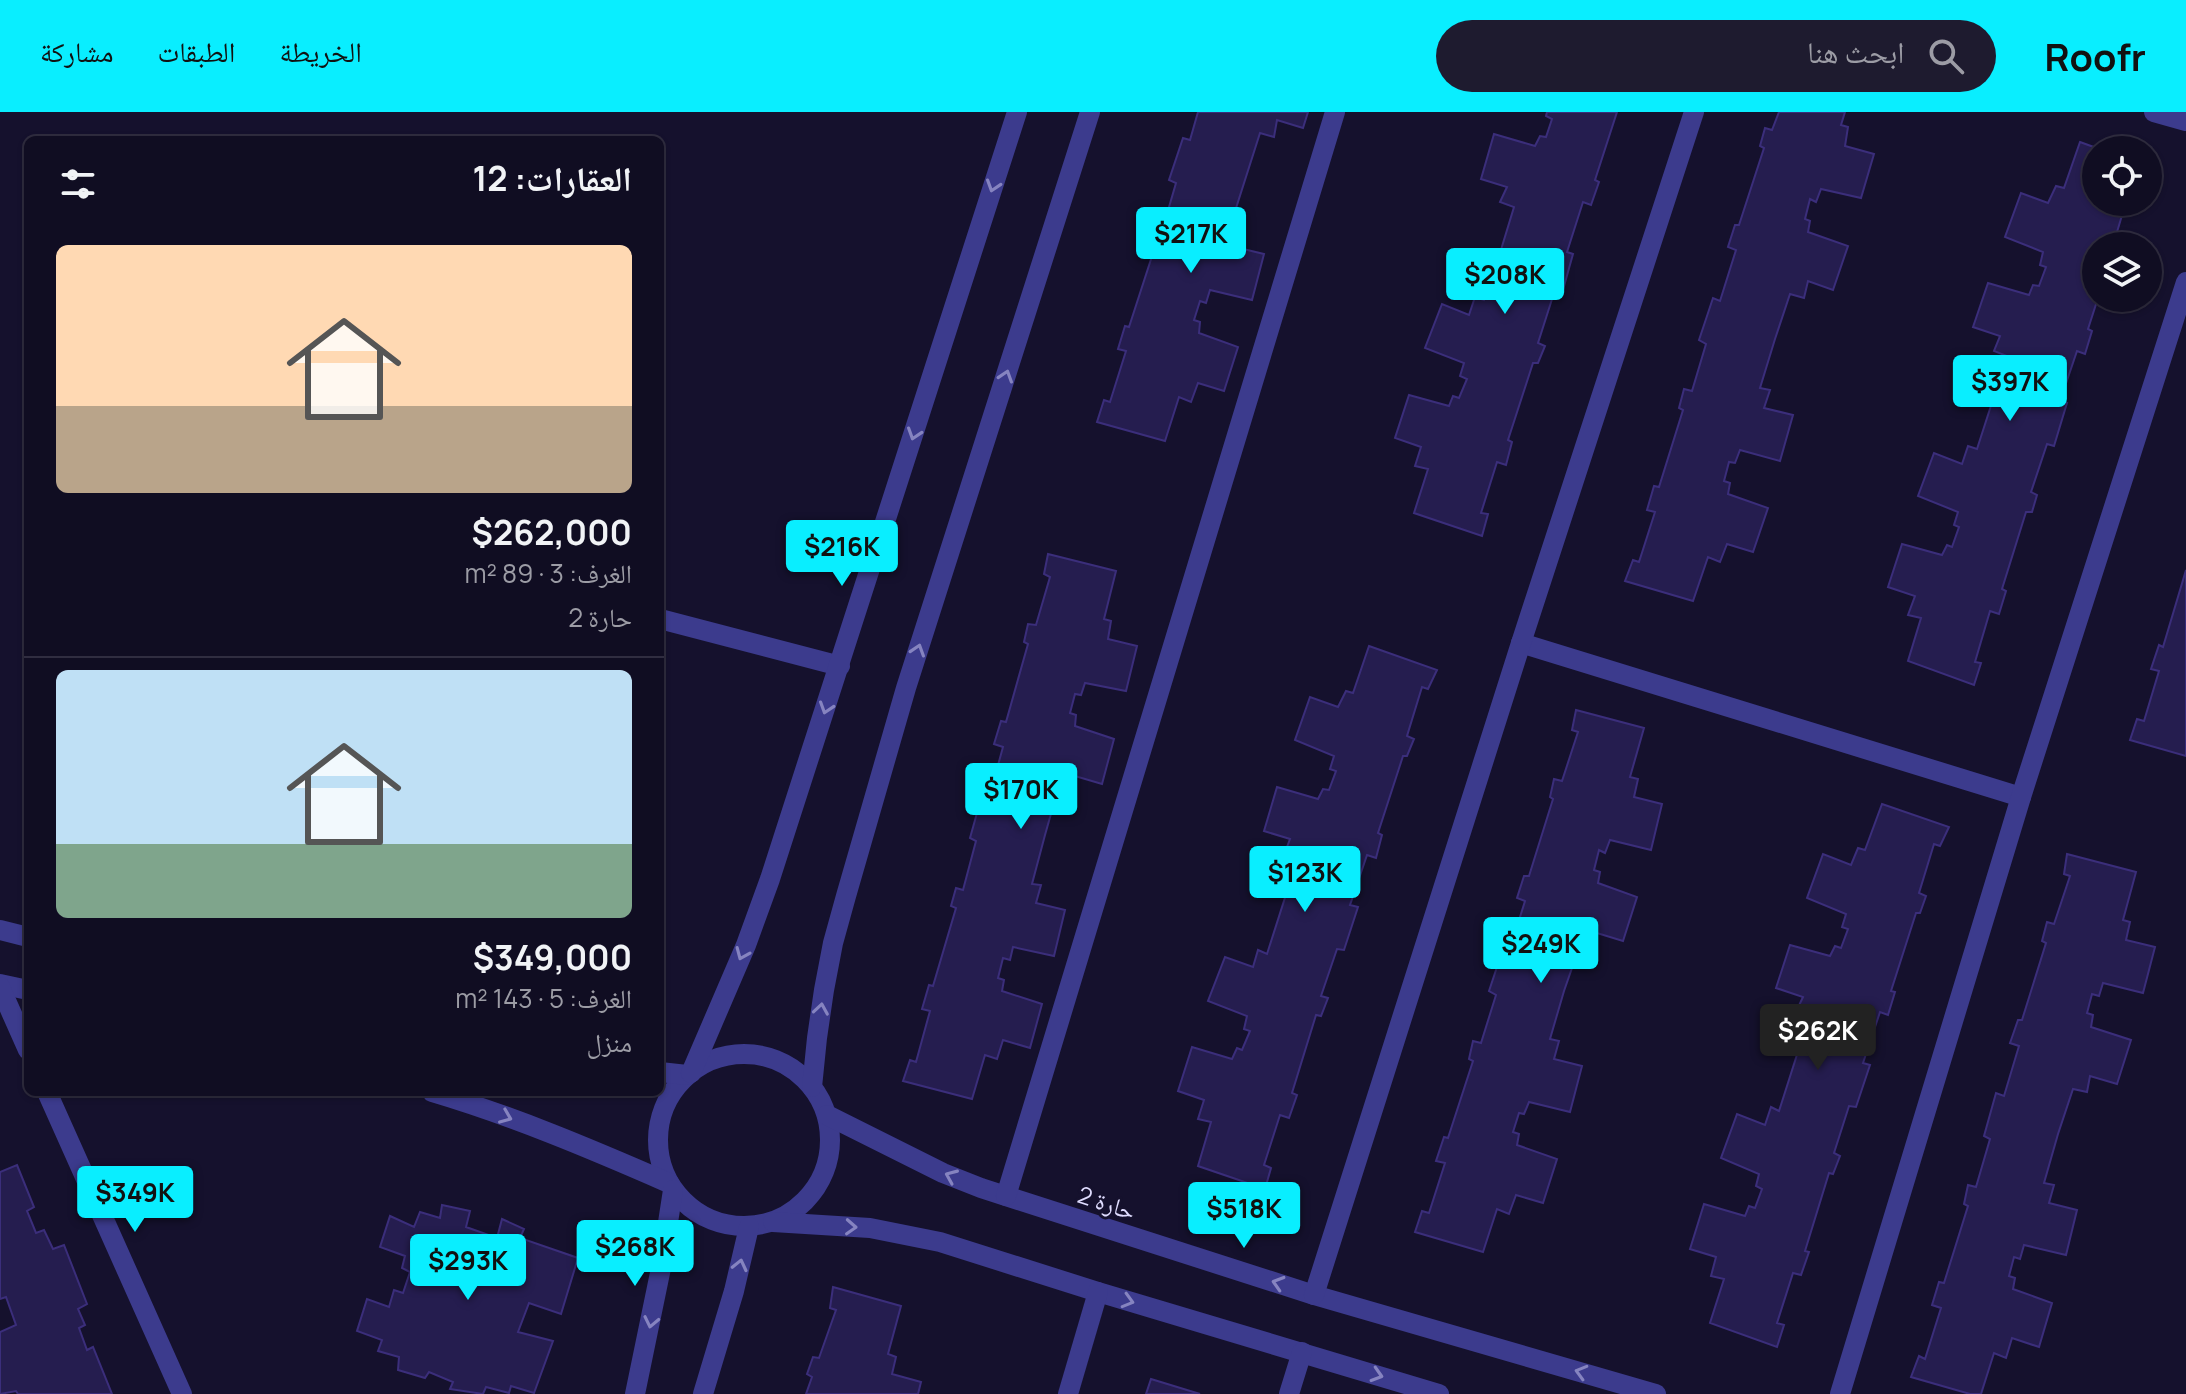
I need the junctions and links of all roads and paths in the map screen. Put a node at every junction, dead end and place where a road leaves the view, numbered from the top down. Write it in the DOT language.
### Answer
graph roads {
  1 [pos="1017,112"];
  2 [pos="1090,112"];
  3 [pos="1335,112"];
  4 [pos="1694,112"];
  5 [pos="2154,112"];
  6 [pos="2186,121"];
  7 [pos="2186,282"];
  8 [pos="664,620"];
  9 [pos="1521,643"];
  10 [pos="840,666"];
  11 [pos="2021,797"];
  12 [pos="0,930"];
  13 [pos="24,936"];
  14 [pos="0,986"];
  15 [pos="24,989"];
  16 [pos="24,1041"];
  17 [pos="664,1072"];
  18 [pos="689,1074"];
  19 [pos="812,1087"];
  20 [pos="49,1096"];
  21 [pos="445,1096"];
  22 [pos="827,1115"];
  23 [pos="671,1187"];
  24 [pos="1006,1196"];
  25 [pos="773,1222"];
  26 [pos="749,1227"];
  27 [pos="1098,1292"];
  28 [pos="1314,1295"];
  29 [pos="1302,1352"];
  30 [pos="182,1394"];
  31 [pos="635,1394"];
  32 [pos="703,1394"];
  33 [pos="1068,1394"];
  34 [pos="1289,1394"];
  35 [pos="1439,1394"];
  36 [pos="1656,1394"];
  37 [pos="1840,1394"];
  1 -- 10 [label="street, one-way"];
  19 -- 2 [label="street, one-way"];
  3 -- 24 [label="street"];
  4 -- 9 [label="street"];
  5 -- 6 [label="street"];
  7 -- 11 [label="street"];
  8 -- 10 [label="street"];
  9 -- 11 [label="street"];
  9 -- 28 [label="street"];
  10 -- 18 [label="street, one-way"];
  11 -- 37 [label="street"];
  12 -- 13 [label="street"];
  14 -- 15 [label="street"];
  14 -- 16 [label="street"];
  17 -- 18 [label="street"];
  18 -- 19 [label="street"];
  18 -- 23 [label="street"];
  19 -- 22 [label="street"];
  20 -- 30 [label="street"];
  21 -- 23 [label="street, one-way"];
  24 -- 22 [label="street, حارة 2, one-way"];
  22 -- 25 [label="street"];
  23 -- 26 [label="street"];
  23 -- 31 [label="street, one-way"];
  28 -- 24 [label="street, حارة 2, one-way"];
  25 -- 26 [label="street"];
  25 -- 27 [label="street, one-way"];
  32 -- 26 [label="street, one-way"];
  27 -- 29 [label="street, one-way"];
  27 -- 33 [label="street"];
  36 -- 28 [label="street, حارة 2, one-way"];
  29 -- 34 [label="street"];
  29 -- 35 [label="street, one-way"];
}
